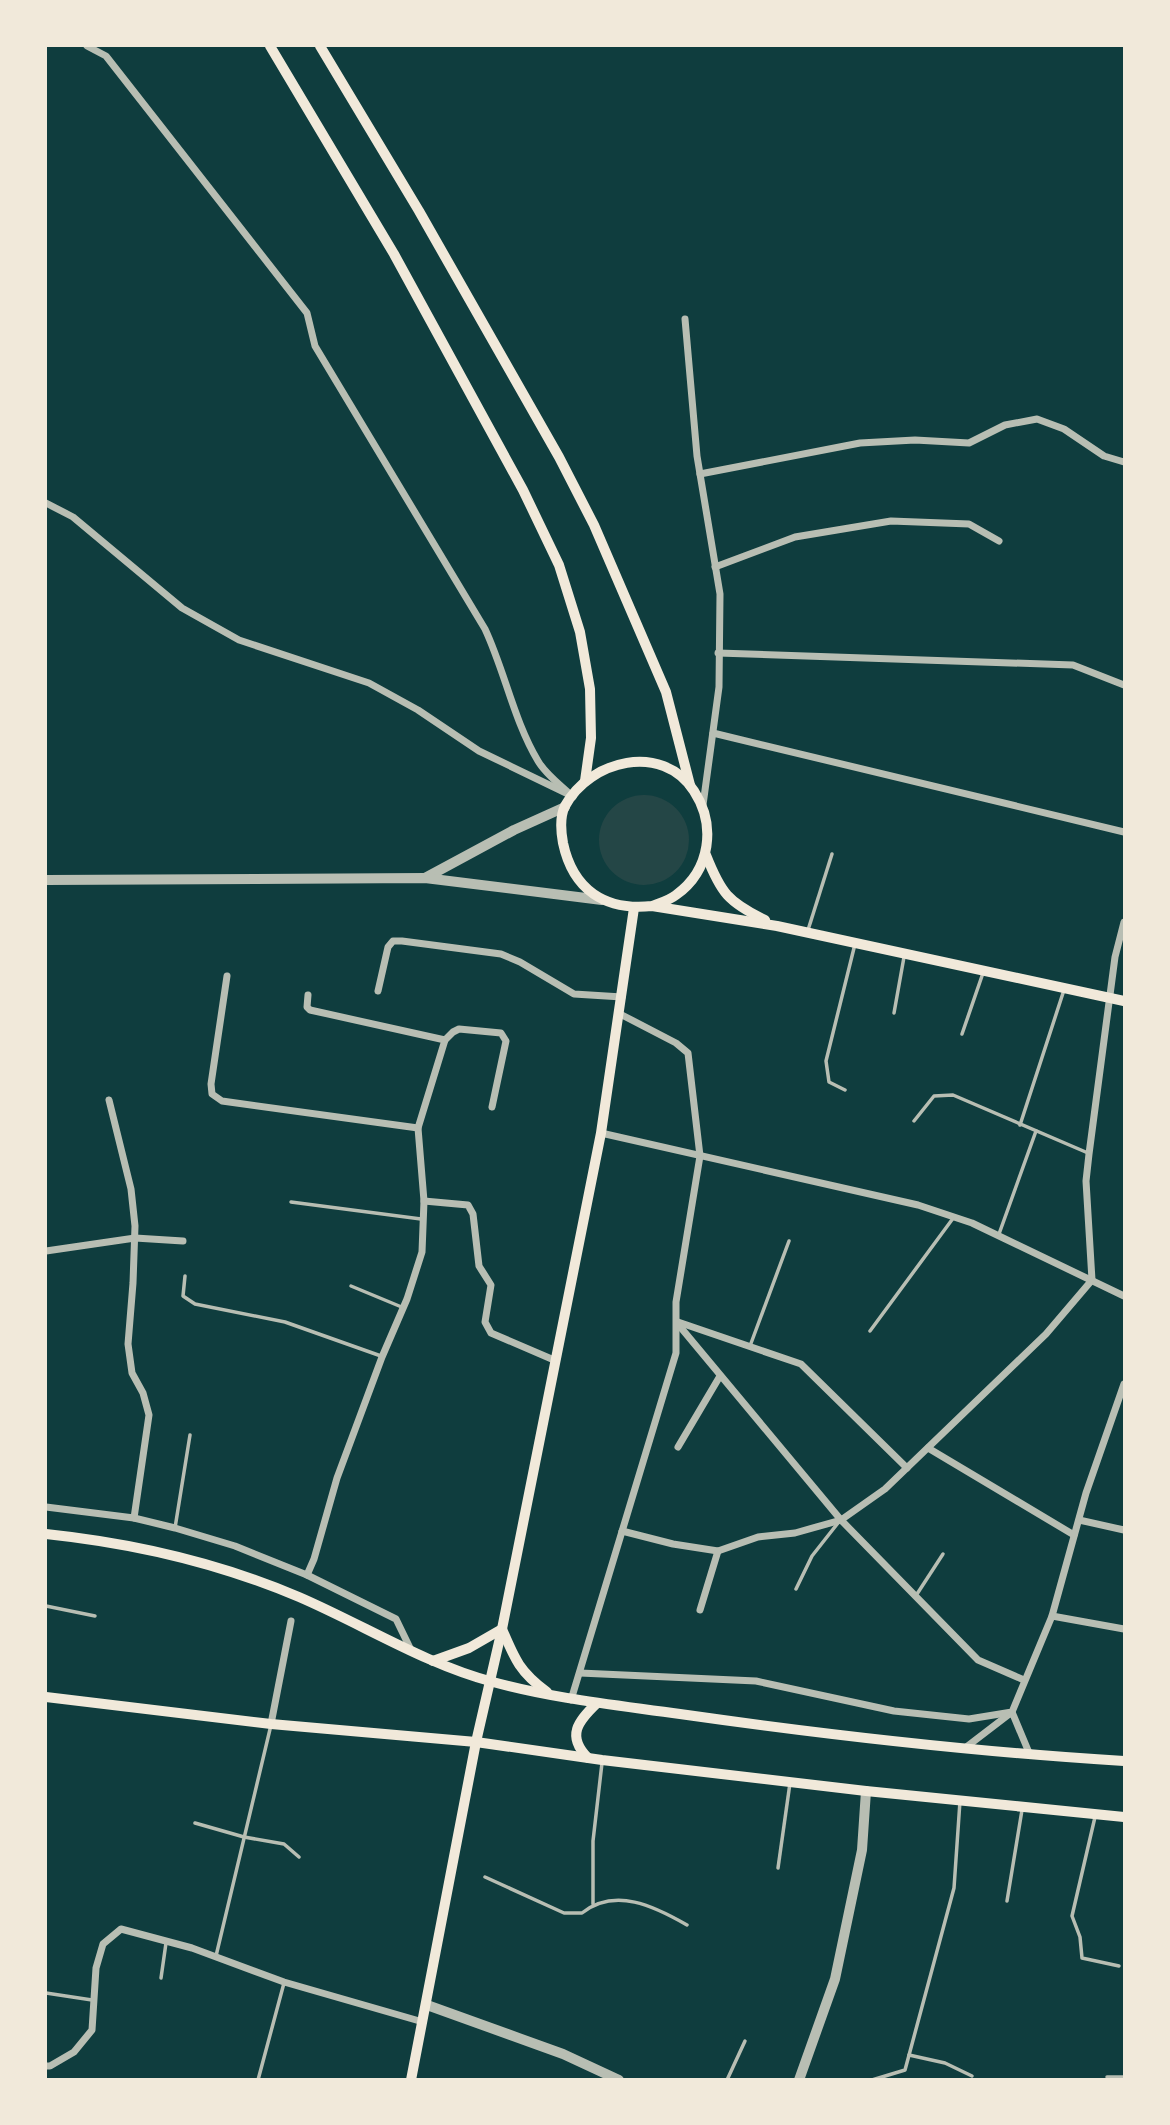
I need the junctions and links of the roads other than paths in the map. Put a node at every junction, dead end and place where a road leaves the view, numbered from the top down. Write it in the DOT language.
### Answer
graph roads {
  1 [pos="87,46"];
  2 [pos="270,46"];
  3 [pos="320,46"];
  4 [pos="685,319"];
  5 [pos="1125,462"];
  6 [pos="700,474"];
  7 [pos="46,503"];
  8 [pos="999,541"];
  9 [pos="715,566"];
  10 [pos="718,653"];
  11 [pos="1125,685"];
  12 [pos="713,733"];
  13 [pos="585,781"];
  14 [pos="690,785"];
  15 [pos="573,797"];
  16 [pos="703,806"];
  17 [pos="565,807"];
  18 [pos="1125,832"];
  19 [pos="832,854"];
  20 [pos="706,855"];
  21 [pos="425,878"];
  22 [pos="46,880"];
  23 [pos="603,900"];
  24 [pos="652,906"];
  25 [pos="634,908"];
  26 [pos="1125,922"];
  27 [pos="777,926"];
  28 [pos="807,932"];
  29 [pos="856,942"];
  30 [pos="905,953"];
  31 [pos="984,969"];
  32 [pos="227,976"];
  33 [pos="1065,986"];
  34 [pos="378,991"];
  35 [pos="308,995"];
  36 [pos="622,997"];
  37 [pos="1110,998"];
  38 [pos="1125,1001"];
  39 [pos="894,1013"];
  40 [pos="620,1014"];
  41 [pos="962,1034"];
  42 [pos="445,1040"];
  43 [pos="845,1090"];
  44 [pos="109,1100"];
  45 [pos="492,1107"];
  46 [pos="914,1121"];
  47 [pos="1020,1125"];
  48 [pos="418,1128"];
  49 [pos="1036,1131"];
  50 [pos="601,1133"];
  51 [pos="1089,1154"];
  52 [pos="700,1156"];
  53 [pos="424,1200"];
  54 [pos="291,1202"];
  55 [pos="955,1217"];
  56 [pos="421,1219"];
  57 [pos="998,1236"];
  58 [pos="135,1238"];
  59 [pos="183,1241"];
  60 [pos="789,1241"];
  61 [pos="46,1251"];
  62 [pos="186,1276"];
  63 [pos="1092,1280"];
  64 [pos="351,1286"];
  65 [pos="1125,1296"];
  66 [pos="404,1308"];
  67 [pos="677,1322"];
  68 [pos="870,1331"];
  69 [pos="750,1346"];
  70 [pos="382,1357"];
  71 [pos="554,1360"];
  72 [pos="720,1376"];
  73 [pos="1125,1384"];
  74 [pos="190,1435"];
  75 [pos="678,1447"];
  76 [pos="928,1448"];
  77 [pos="907,1468"];
  78 [pos="46,1507"];
  79 [pos="134,1518"];
  80 [pos="841,1520"];
  81 [pos="1079,1520"];
  82 [pos="175,1528"];
  83 [pos="1125,1530"];
  84 [pos="622,1531"];
  85 [pos="46,1534"];
  86 [pos="1074,1535"];
  87 [pos="718,1551"];
  88 [pos="943,1554"];
  89 [pos="307,1575"];
  90 [pos="796,1589"];
  91 [pos="915,1596"];
  92 [pos="46,1606"];
  93 [pos="700,1610"];
  94 [pos="95,1616"];
  95 [pos="1052,1616"];
  96 [pos="291,1620"];
  97 [pos="502,1629"];
  98 [pos="1125,1629"];
  99 [pos="411,1651"];
  100 [pos="433,1661"];
  101 [pos="580,1673"];
  102 [pos="1024,1680"];
  103 [pos="491,1682"];
  104 [pos="552,1696"];
  105 [pos="46,1697"];
  106 [pos="571,1700"];
  107 [pos="597,1703"];
  108 [pos="1012,1712"];
  109 [pos="271,1724"];
  110 [pos="476,1742"];
  111 [pos="965,1748"];
  112 [pos="1030,1755"];
  113 [pos="588,1758"];
  114 [pos="602,1760"];
  115 [pos="1124,1761"];
  116 [pos="790,1781"];
  117 [pos="866,1791"];
  118 [pos="960,1800"];
  119 [pos="1022,1806"];
  120 [pos="1096,1814"];
  121 [pos="1125,1817"];
  122 [pos="195,1823"];
  123 [pos="244,1836"];
  124 [pos="299,1857"];
  125 [pos="778,1868"];
  126 [pos="485,1877"];
  127 [pos="1007,1901"];
  128 [pos="593,1904"];
  129 [pos="687,1925"];
  130 [pos="166,1941"];
  131 [pos="216,1958"];
  132 [pos="1119,1966"];
  133 [pos="161,1978"];
  134 [pos="284,1982"];
  135 [pos="46,1993"];
  136 [pos="94,2000"];
  137 [pos="426,2005"];
  138 [pos="423,2022"];
  139 [pos="745,2041"];
  140 [pos="909,2054"];
  141 [pos="46,2066"];
  142 [pos="972,2076"];
  143 [pos="1107,2077"];
  144 [pos="1125,2077"];
  145 [pos="258,2080"];
  146 [pos="411,2080"];
  147 [pos="619,2080"];
  148 [pos="727,2080"];
  149 [pos="799,2080"];
  150 [pos="872,2080"];
  1 -- 15 [label="street"];
  2 -- 13 [label="main road"];
  3 -- 14 [label="main road"];
  4 -- 6 [label="street"];
  5 -- 6 [label="street"];
  6 -- 9 [label="street"];
  7 -- 15 [label="street"];
  8 -- 9 [label="street"];
  9 -- 10 [label="street"];
  10 -- 11 [label="street"];
  10 -- 12 [label="street"];
  12 -- 16 [label="street"];
  12 -- 18 [label="street"];
  13 -- 14 [label="main road"];
  13 -- 15 [label="main road"];
  14 -- 16 [label="main road"];
  15 -- 17 [label="main road"];
  16 -- 20 [label="main road"];
  17 -- 21 [label="street"];
  17 -- 23 [label="main road"];
  19 -- 28 [label="lane"];
  20 -- 24 [label="main road"];
  20 -- 27 [label="main road"];
  21 -- 22 [label="street"];
  21 -- 23 [label="street"];
  23 -- 25 [label="main road"];
  24 -- 25 [label="main road"];
  24 -- 27 [label="main road"];
  25 -- 36 [label="main road"];
  26 -- 37 [label="street"];
  27 -- 28 [label="main road"];
  28 -- 29 [label="main road"];
  29 -- 30 [label="main road"];
  29 -- 43 [label="lane"];
  30 -- 31 [label="main road"];
  30 -- 39 [label="lane"];
  31 -- 33 [label="main road"];
  31 -- 41 [label="lane"];
  32 -- 48 [label="street"];
  33 -- 37 [label="main road"];
  33 -- 47 [label="lane"];
  34 -- 36 [label="street"];
  35 -- 42 [label="street"];
  36 -- 40 [label="main road"];
  37 -- 38 [label="main road"];
  37 -- 51 [label="street"];
  40 -- 50 [label="main road"];
  40 -- 52 [label="street"];
  42 -- 45 [label="street"];
  42 -- 48 [label="street"];
  44 -- 58 [label="street"];
  46 -- 47 [label="lane"];
  47 -- 49 [label="lane"];
  48 -- 53 [label="street"];
  49 -- 51 [label="lane"];
  49 -- 57 [label="lane"];
  50 -- 52 [label="street"];
  50 -- 71 [label="main road"];
  51 -- 63 [label="street"];
  52 -- 55 [label="street"];
  52 -- 67 [label="street"];
  53 -- 56 [label="street"];
  53 -- 71 [label="street"];
  54 -- 56 [label="lane"];
  55 -- 57 [label="street"];
  55 -- 68 [label="lane"];
  56 -- 66 [label="street"];
  57 -- 63 [label="street"];
  58 -- 59 [label="street"];
  58 -- 61 [label="street"];
  58 -- 79 [label="street"];
  60 -- 69 [label="lane"];
  62 -- 70 [label="lane"];
  63 -- 65 [label="street"];
  63 -- 76 [label="street"];
  64 -- 66 [label="lane"];
  66 -- 70 [label="street"];
  67 -- 69 [label="street"];
  67 -- 72 [label="street"];
  67 -- 84 [label="street"];
  69 -- 77 [label="street"];
  70 -- 89 [label="street"];
  71 -- 97 [label="main road"];
  72 -- 75 [label="street"];
  72 -- 80 [label="street"];
  73 -- 81 [label="street"];
  74 -- 82 [label="lane"];
  76 -- 77 [label="street"];
  76 -- 86 [label="street"];
  77 -- 80 [label="street"];
  78 -- 79 [label="street"];
  79 -- 82 [label="street"];
  80 -- 87 [label="street"];
  80 -- 90 [label="lane"];
  80 -- 91 [label="street"];
  81 -- 83 [label="street"];
  81 -- 86 [label="street"];
  82 -- 89 [label="street"];
  84 -- 87 [label="street"];
  84 -- 101 [label="street"];
  85 -- 99 [label="main road"];
  86 -- 95 [label="street"];
  87 -- 93 [label="street"];
  88 -- 91 [label="lane"];
  89 -- 99 [label="street"];
  91 -- 102 [label="street"];
  92 -- 94 [label="lane"];
  95 -- 98 [label="street"];
  95 -- 102 [label="street"];
  96 -- 109 [label="street"];
  97 -- 100 [label="main road"];
  97 -- 103 [label="main road"];
  97 -- 104 [label="main road"];
  99 -- 100 [label="main road"];
  100 -- 103 [label="main road"];
  101 -- 106 [label="street"];
  101 -- 108 [label="street"];
  102 -- 108 [label="street"];
  103 -- 104 [label="main road"];
  103 -- 110 [label="main road"];
  104 -- 106 [label="main road"];
  105 -- 109 [label="main road"];
  106 -- 107 [label="main road"];
  107 -- 111 [label="main road"];
  107 -- 113 [label="main road"];
  108 -- 111 [label="street"];
  108 -- 112 [label="street"];
  109 -- 110 [label="main road"];
  109 -- 123 [label="lane"];
  110 -- 113 [label="main road"];
  110 -- 137 [label="main road"];
  111 -- 112 [label="main road"];
  112 -- 115 [label="main road"];
  113 -- 114 [label="main road"];
  114 -- 116 [label="main road"];
  114 -- 128 [label="lane"];
  116 -- 117 [label="main road"];
  116 -- 125 [label="lane"];
  117 -- 118 [label="main road"];
  117 -- 149 [label="street"];
  118 -- 119 [label="main road"];
  118 -- 140 [label="lane"];
  119 -- 120 [label="main road"];
  119 -- 127 [label="lane"];
  120 -- 121 [label="main road"];
  120 -- 132 [label="lane"];
  122 -- 123 [label="lane"];
  123 -- 124 [label="lane"];
  123 -- 131 [label="lane"];
  126 -- 128 [label="lane"];
  128 -- 129 [label="lane"];
  130 -- 131 [label="street"];
  130 -- 133 [label="lane"];
  130 -- 136 [label="street"];
  131 -- 134 [label="street"];
  134 -- 138 [label="street"];
  134 -- 145 [label="lane"];
  135 -- 136 [label="lane"];
  136 -- 141 [label="street"];
  137 -- 138 [label="main road"];
  137 -- 147 [label="street"];
  138 -- 146 [label="main road"];
  139 -- 148 [label="lane"];
  140 -- 142 [label="lane"];
  140 -- 150 [label="lane"];
  143 -- 144 [label="lane"];
}
